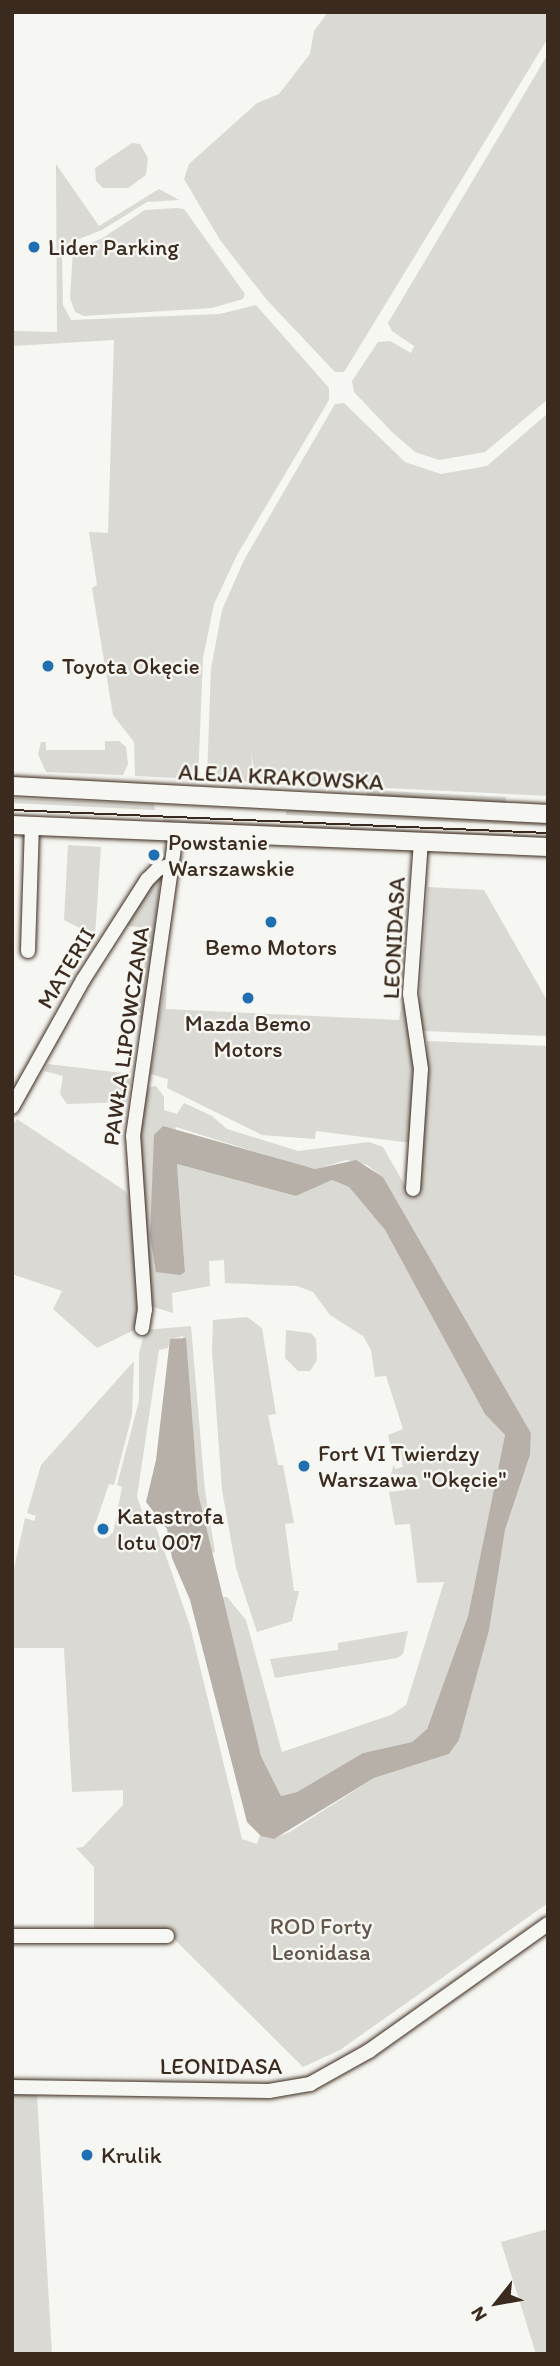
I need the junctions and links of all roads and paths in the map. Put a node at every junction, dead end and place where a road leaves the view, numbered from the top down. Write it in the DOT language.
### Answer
graph roads {
  1 [pos="12,786"];
  2 [pos="548,814"];
  3 [pos="12,825"];
  4 [pos="32,826"];
  5 [pos="176,833"];
  6 [pos="421,842"];
  7 [pos="548,847"];
  8 [pos="173,866"];
  9 [pos="28,951"];
  10 [pos="12,1107"];
  11 [pos="413,1189"];
  12 [pos="142,1328"];
  13 [pos="548,1924"];
  14 [pos="12,1936"];
  15 [pos="167,1936"];
  16 [pos="12,2087"];
  1 -- 2 [label="main road, ALEJA KRAKOWSKA"];
  3 -- 4 [label="main road"];
  4 -- 5 [label="main road"];
  4 -- 9 [label="street"];
  5 -- 6 [label="main road"];
  5 -- 8 [label="street, PAWŁA LIPOWCZANA"];
  6 -- 7 [label="main road"];
  6 -- 11 [label="street, LEONIDASA"];
  8 -- 10 [label="street, MATERII"];
  8 -- 12 [label="street, PAWŁA LIPOWCZANA"];
  13 -- 16 [label="street, LEONIDASA"];
  14 -- 15 [label="street"];
}
